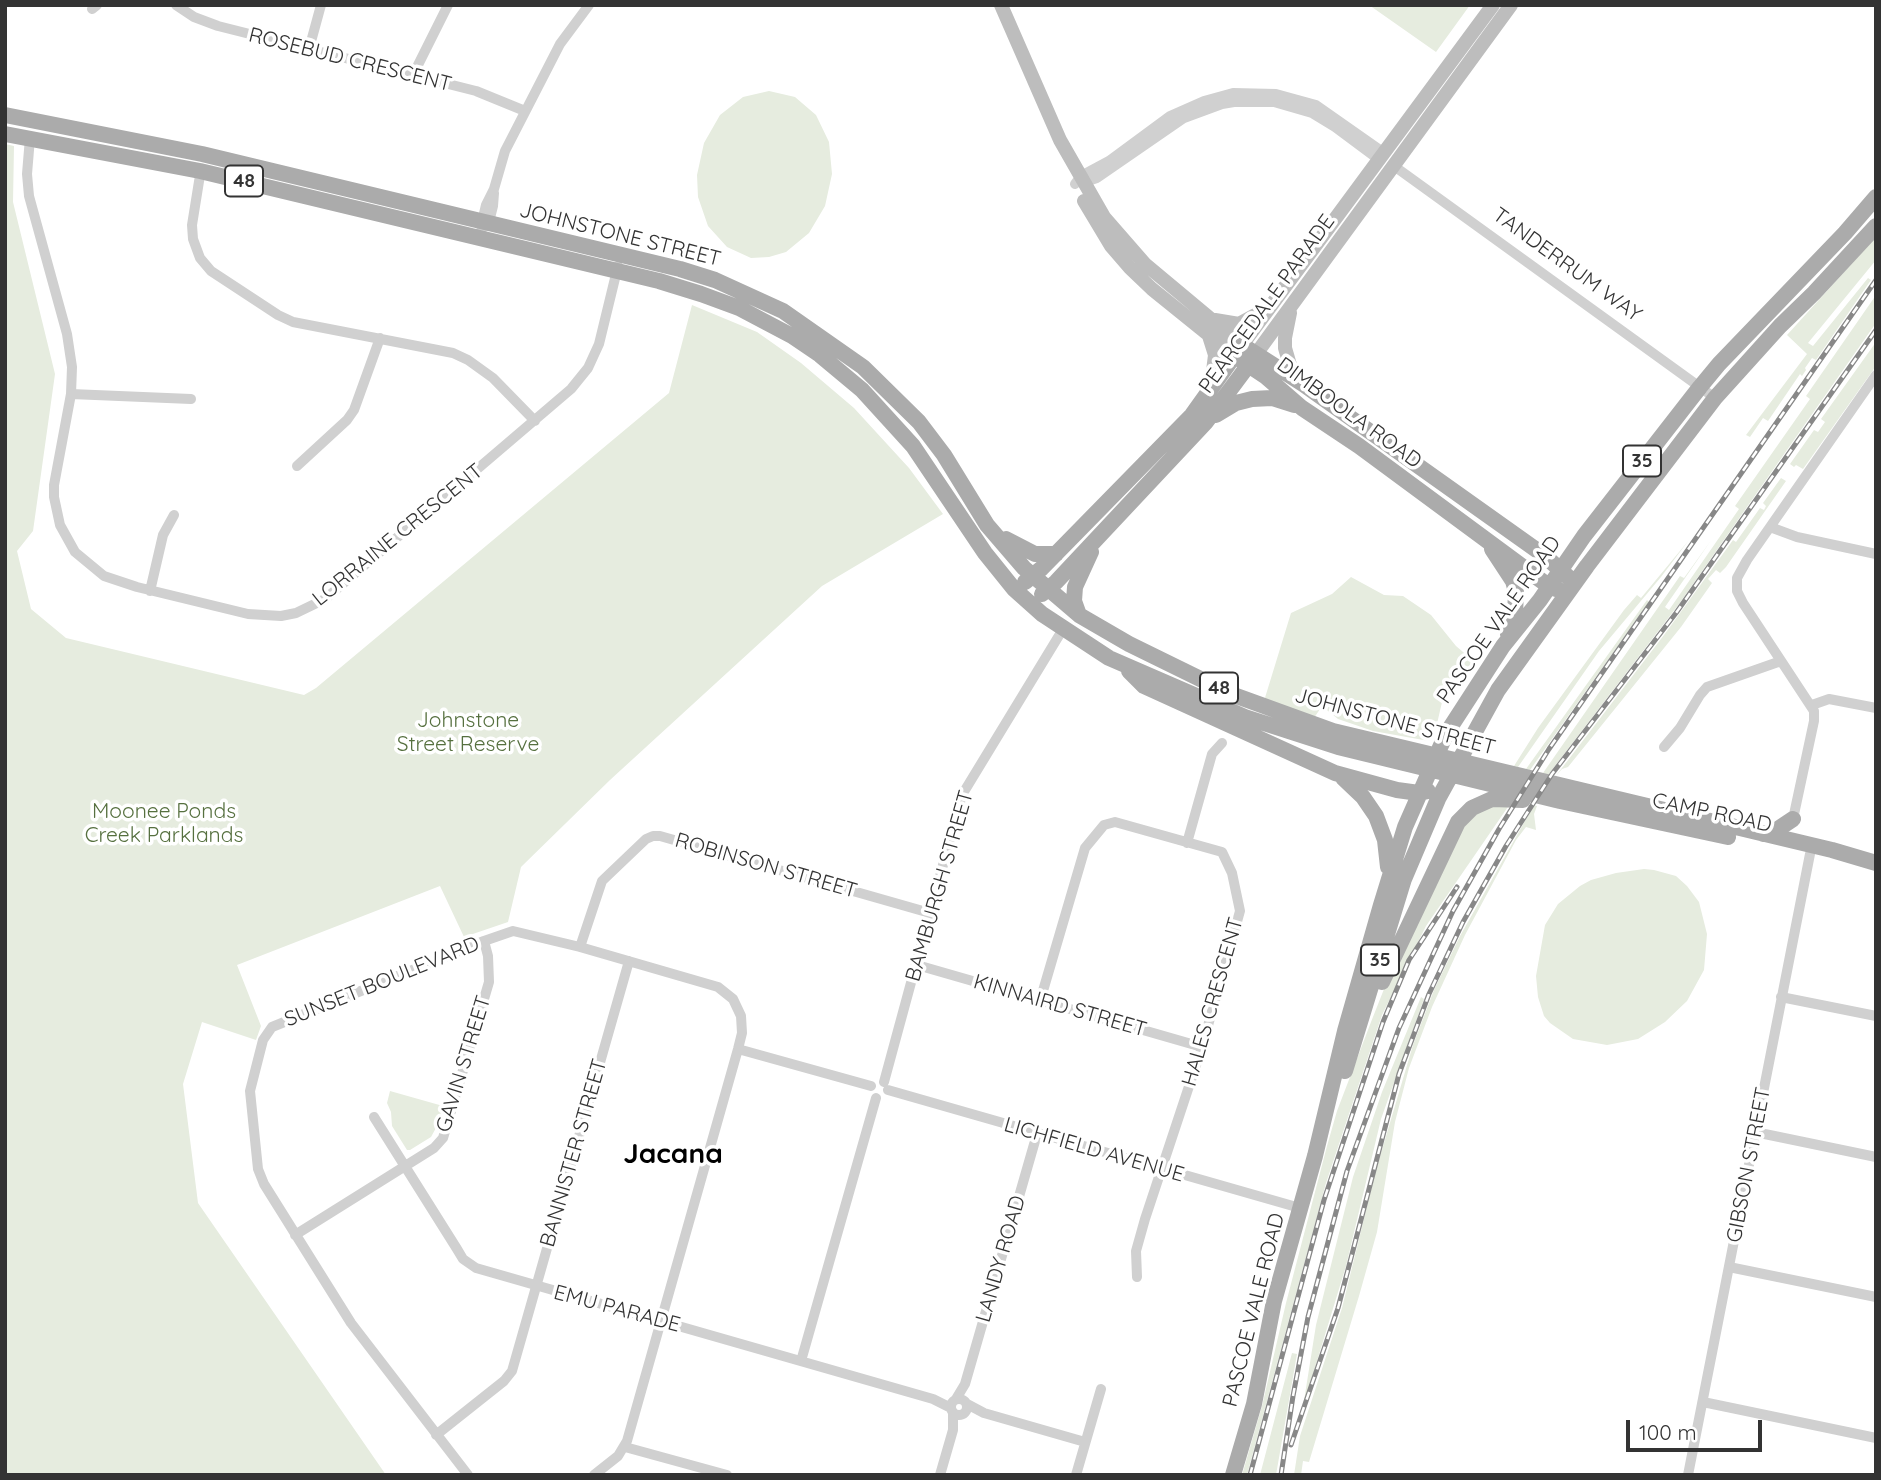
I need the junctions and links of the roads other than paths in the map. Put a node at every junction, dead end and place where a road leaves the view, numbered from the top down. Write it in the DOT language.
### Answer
graph roads {
  1 [pos="176,5"];
  2 [pos="321,5"];
  3 [pos="448,5"];
  4 [pos="589,5"];
  5 [pos="1001,5"];
  6 [pos="1493,5"];
  7 [pos="1511,5"];
  8 [pos="309,49"];
  9 [pos="413,75"];
  10 [pos="525,111"];
  11 [pos="5,115"];
  12 [pos="5,134"];
  13 [pos="30,138"];
  14 [pos="202,154"];
  15 [pos="1381,155"];
  16 [pos="1394,166"];
  17 [pos="200,171"];
  18 [pos="1080,181"];
  19 [pos="1876,197"];
  20 [pos="485,223"];
  21 [pos="1876,226"];
  22 [pos="481,239"];
  23 [pos="618,263"];
  24 [pos="1140,269"];
  25 [pos="756,298"];
  26 [pos="1293,305"];
  27 [pos="1270,306"];
  28 [pos="749,313"];
  29 [pos="1204,315"];
  30 [pos="1208,335"];
  31 [pos="380,338"];
  32 [pos="1246,355"];
  33 [pos="1876,375"];
  34 [pos="1303,384"];
  35 [pos="1872,386"];
  36 [pos="1700,387"];
  37 [pos="1210,392"];
  38 [pos="71,394"];
  39 [pos="1715,398"];
  40 [pos="191,399"];
  41 [pos="1302,408"];
  42 [pos="535,421"];
  43 [pos="1206,422"];
  44 [pos="297,466"];
  45 [pos="1138,469"];
  46 [pos="1152,481"];
  47 [pos="174,515"];
  48 [pos="987,525"];
  49 [pos="1770,527"];
  50 [pos="1105,529"];
  51 [pos="1483,536"];
  52 [pos="1056,554"];
  53 [pos="1876,554"];
  54 [pos="1562,569"];
  55 [pos="1033,576"];
  56 [pos="1550,587"];
  57 [pos="1014,589"];
  58 [pos="1048,589"];
  59 [pos="1571,589"];
  60 [pos="150,591"];
  61 [pos="1028,603"];
  62 [pos="1079,615"];
  63 [pos="1063,629"];
  64 [pos="1129,644"];
  65 [pos="1503,646"];
  66 [pos="1109,658"];
  67 [pos="1781,660"];
  68 [pos="1185,691"];
  69 [pos="1812,705"];
  70 [pos="1876,708"];
  71 [pos="1222,743"];
  72 [pos="1664,747"];
  73 [pos="1407,757"];
  74 [pos="1454,769"];
  75 [pos="1335,773"];
  76 [pos="1419,793"];
  77 [pos="1564,795"];
  78 [pos="1793,819"];
  79 [pos="1760,834"];
  80 [pos="1187,842"];
  81 [pos="1810,850"];
  82 [pos="1876,863"];
  83 [pos="1388,880"];
  84 [pos="930,912"];
  85 [pos="484,940"];
  86 [pos="580,947"];
  87 [pos="629,961"];
  88 [pos="917,965"];
  89 [pos="1781,997"];
  90 [pos="1040,1001"];
  91 [pos="1876,1016"];
  92 [pos="1359,1030"];
  93 [pos="1202,1047"];
  94 [pos="738,1049"];
  95 [pos="872,1086"];
  96 [pos="886,1086"];
  97 [pos="876,1098"];
  98 [pos="374,1117"];
  99 [pos="1755,1132"];
  100 [pos="1037,1134"];
  101 [pos="1315,1156"];
  102 [pos="1876,1157"];
  103 [pos="405,1166"];
  104 [pos="1162,1169"];
  105 [pos="1300,1208"];
  106 [pos="295,1235"];
  107 [pos="1729,1267"];
  108 [pos="1138,1276"];
  109 [pos="536,1286"];
  110 [pos="1876,1297"];
  111 [pos="660,1321"];
  112 [pos="801,1361"];
  113 [pos="1101,1389"];
  114 [pos="1703,1402"];
  115 [pos="959,1406"];
  116 [pos="436,1435"];
  117 [pos="1876,1438"];
  118 [pos="1085,1442"];
  119 [pos="625,1447"];
  120 [pos="468,1475"];
  121 [pos="594,1475"];
  122 [pos="727,1475"];
  123 [pos="940,1475"];
  124 [pos="1076,1475"];
  125 [pos="1233,1475"];
  126 [pos="1688,1475"];
  1 -- 8 [label="street, ROSEBUD CRESCENT"];
  2 -- 8 [label="street"];
  3 -- 9 [label="street"];
  4 -- 10 [label="street"];
  5 -- 18 [label="street, DIMBOOLA ROAD"];
  6 -- 15 [label="street, PEARCEDALE PARADE"];
  7 -- 16 [label="street, PEARCEDALE PARADE"];
  8 -- 9 [label="street, ROSEBUD CRESCENT"];
  9 -- 10 [label="street, ROSEBUD CRESCENT"];
  10 -- 20 [label="street"];
  11 -- 14 [label="main road, JOHNSTONE STREET / 48"];
  12 -- 13 [label="main road, JOHNSTONE STREET / 48"];
  13 -- 17 [label="main road, JOHNSTONE STREET / 48"];
  13 -- 38 [label="street, LORRAINE CRESCENT"];
  14 -- 17 [label="street"];
  14 -- 20 [label="main road, JOHNSTONE STREET / 48"];
  15 -- 16 [label="street, TANDERRUM WAY"];
  15 -- 18 [label="street, TANDERRUM WAY"];
  15 -- 27 [label="street, PEARCEDALE PARADE"];
  16 -- 26 [label="street, PEARCEDALE PARADE"];
  16 -- 36 [label="street, TANDERRUM WAY"];
  17 -- 22 [label="main road, JOHNSTONE STREET / 48"];
  17 -- 31 [label="street"];
  18 -- 24 [label="street, DIMBOOLA ROAD"];
  19 -- 36 [label="main road, PASCOE VALE ROAD / 35"];
  20 -- 22 [label="street"];
  20 -- 23 [label="main road, JOHNSTONE STREET / 48"];
  21 -- 39 [label="main road, PASCOE VALE ROAD / 35"];
  22 -- 23 [label="main road, JOHNSTONE STREET / 48"];
  23 -- 25 [label="main road, JOHNSTONE STREET / 48"];
  23 -- 28 [label="main road, JOHNSTONE STREET / 48"];
  23 -- 42 [label="street, LORRAINE CRESCENT"];
  24 -- 29 [label="street, DIMBOOLA ROAD"];
  24 -- 30 [label="street, DIMBOOLA ROAD"];
  25 -- 28 [label="main road"];
  25 -- 48 [label="main road, JOHNSTONE STREET / 48"];
  26 -- 32 [label="street, PEARCEDALE PARADE"];
  26 -- 34 [label="street"];
  27 -- 29 [label="street"];
  27 -- 32 [label="street, PEARCEDALE PARADE"];
  28 -- 57 [label="main road, JOHNSTONE STREET / 48"];
  29 -- 32 [label="street, DIMBOOLA ROAD"];
  30 -- 32 [label="street, DIMBOOLA ROAD"];
  30 -- 37 [label="street"];
  31 -- 42 [label="street"];
  31 -- 44 [label="street"];
  32 -- 34 [label="main road, DIMBOOLA ROAD"];
  32 -- 37 [label="main road, PEARCEDALE PARADE"];
  32 -- 41 [label="main road, DIMBOOLA ROAD"];
  32 -- 43 [label="main road, PEARCEDALE PARADE"];
  33 -- 35 [label="street"];
  34 -- 54 [label="main road, DIMBOOLA ROAD"];
  35 -- 49 [label="street"];
  36 -- 39 [label="street, TANDERRUM WAY"];
  36 -- 54 [label="main road, PASCOE VALE ROAD / 35"];
  37 -- 45 [label="main road, PEARCEDALE PARADE"];
  38 -- 40 [label="street"];
  38 -- 60 [label="street, LORRAINE CRESCENT"];
  39 -- 59 [label="main road, PASCOE VALE ROAD / 35"];
  41 -- 43 [label="main road"];
  41 -- 51 [label="main road, DIMBOOLA ROAD"];
  42 -- 60 [label="street, LORRAINE CRESCENT"];
  43 -- 46 [label="main road, PEARCEDALE PARADE"];
  45 -- 46 [label="main road"];
  45 -- 52 [label="main road, PEARCEDALE PARADE"];
  46 -- 50 [label="main road, PEARCEDALE PARADE"];
  47 -- 60 [label="street"];
  48 -- 52 [label="main road"];
  48 -- 55 [label="main road, JOHNSTONE STREET / 48"];
  49 -- 53 [label="street"];
  49 -- 67 [label="street"];
  50 -- 58 [label="main road, PEARCEDALE PARADE"];
  50 -- 62 [label="main road"];
  51 -- 56 [label="main road, DIMBOOLA ROAD"];
  51 -- 65 [label="main road"];
  52 -- 55 [label="main road, PEARCEDALE PARADE"];
  54 -- 56 [label="main road, PASCOE VALE ROAD / 35"];
  54 -- 59 [label="main road, DIMBOOLA ROAD"];
  55 -- 57 [label="main road, PEARCEDALE PARADE"];
  55 -- 58 [label="main road, JOHNSTONE STREET / 48"];
  56 -- 59 [label="main road, DIMBOOLA ROAD"];
  56 -- 65 [label="main road, PASCOE VALE ROAD / 35"];
  57 -- 61 [label="main road, JOHNSTONE STREET / 48"];
  58 -- 61 [label="main road, PEARCEDALE PARADE"];
  58 -- 62 [label="main road, JOHNSTONE STREET / 48"];
  59 -- 74 [label="main road, PASCOE VALE ROAD / 35"];
  61 -- 63 [label="main road, JOHNSTONE STREET / 48"];
  62 -- 64 [label="main road, JOHNSTONE STREET / 48"];
  63 -- 66 [label="main road, JOHNSTONE STREET / 48"];
  63 -- 84 [label="street, BAMBURGH STREET"];
  64 -- 68 [label="main road"];
  64 -- 73 [label="main road, JOHNSTONE STREET / 48"];
  65 -- 76 [label="main road, PASCOE VALE ROAD / 35"];
  66 -- 68 [label="main road, JOHNSTONE STREET / 48"];
  66 -- 75 [label="main road"];
  67 -- 69 [label="street"];
  67 -- 72 [label="street"];
  68 -- 73 [label="main road, JOHNSTONE STREET / 48"];
  69 -- 70 [label="street"];
  69 -- 78 [label="street"];
  71 -- 80 [label="street"];
  73 -- 77 [label="main road, JOHNSTONE STREET / 48"];
  74 -- 76 [label="main road"];
  74 -- 92 [label="main road, PASCOE VALE ROAD / 35"];
  75 -- 76 [label="main road"];
  75 -- 83 [label="main road"];
  76 -- 83 [label="main road, PASCOE VALE ROAD / 35"];
  77 -- 79 [label="main road, CAMP ROAD / 48"];
  77 -- 81 [label="main road, CAMP ROAD / 48"];
  77 -- 92 [label="main road"];
  78 -- 79 [label="main road"];
  78 -- 81 [label="main road"];
  79 -- 81 [label="main road, CAMP ROAD / 48"];
  80 -- 90 [label="street, HALES CRESCENT"];
  80 -- 93 [label="street, HALES CRESCENT"];
  81 -- 82 [label="main road, CAMP ROAD / 48"];
  81 -- 89 [label="street, GIBSON STREET"];
  83 -- 101 [label="main road, PASCOE VALE ROAD / 35"];
  84 -- 86 [label="street, ROBINSON STREET"];
  84 -- 88 [label="street, BAMBURGH STREET"];
  85 -- 86 [label="street, SUNSET BOULEVARD"];
  85 -- 103 [label="street, GAVIN STREET"];
  85 -- 106 [label="street, SUNSET BOULEVARD"];
  86 -- 87 [label="street, SUNSET BOULEVARD"];
  87 -- 94 [label="street, SUNSET BOULEVARD"];
  87 -- 109 [label="street, BANNISTER STREET"];
  88 -- 90 [label="street, KINNAIRD STREET"];
  88 -- 96 [label="street, BAMBURGH STREET"];
  89 -- 91 [label="street"];
  89 -- 99 [label="street, GIBSON STREET"];
  90 -- 93 [label="street, KINNAIRD STREET"];
  92 -- 101 [label="main road, PASCOE VALE ROAD / 35"];
  93 -- 104 [label="street, HALES CRESCENT"];
  94 -- 95 [label="street"];
  94 -- 111 [label="street, SUNSET BOULEVARD"];
  95 -- 96 [label="street"];
  95 -- 97 [label="street"];
  96 -- 97 [label="street"];
  96 -- 100 [label="street, LICHFIELD AVENUE"];
  97 -- 112 [label="street"];
  98 -- 103 [label="street, EMU PARADE"];
  99 -- 102 [label="street"];
  99 -- 107 [label="street, GIBSON STREET"];
  100 -- 104 [label="street, LICHFIELD AVENUE"];
  100 -- 115 [label="street, LANDY ROAD"];
  101 -- 105 [label="main road, PASCOE VALE ROAD / 35"];
  103 -- 106 [label="street, GAVIN STREET"];
  103 -- 109 [label="street, EMU PARADE"];
  104 -- 105 [label="street, LICHFIELD AVENUE"];
  104 -- 108 [label="street, HALES CRESCENT"];
  105 -- 125 [label="main road, PASCOE VALE ROAD / 35"];
  106 -- 116 [label="street, SUNSET BOULEVARD"];
  107 -- 110 [label="street"];
  107 -- 114 [label="street, GIBSON STREET"];
  109 -- 111 [label="street, EMU PARADE"];
  109 -- 116 [label="street, BANNISTER STREET"];
  111 -- 112 [label="street, EMU PARADE"];
  111 -- 119 [label="street, SUNSET BOULEVARD"];
  112 -- 115 [label="street, EMU PARADE"];
  113 -- 118 [label="street"];
  114 -- 117 [label="street"];
  114 -- 126 [label="street, GIBSON STREET"];
  115 -- 118 [label="street, EMU PARADE"];
  115 -- 123 [label="street, LANDY ROAD"];
  116 -- 120 [label="street, SUNSET BOULEVARD"];
  118 -- 124 [label="street"];
  119 -- 121 [label="street"];
  119 -- 122 [label="street"];
}
